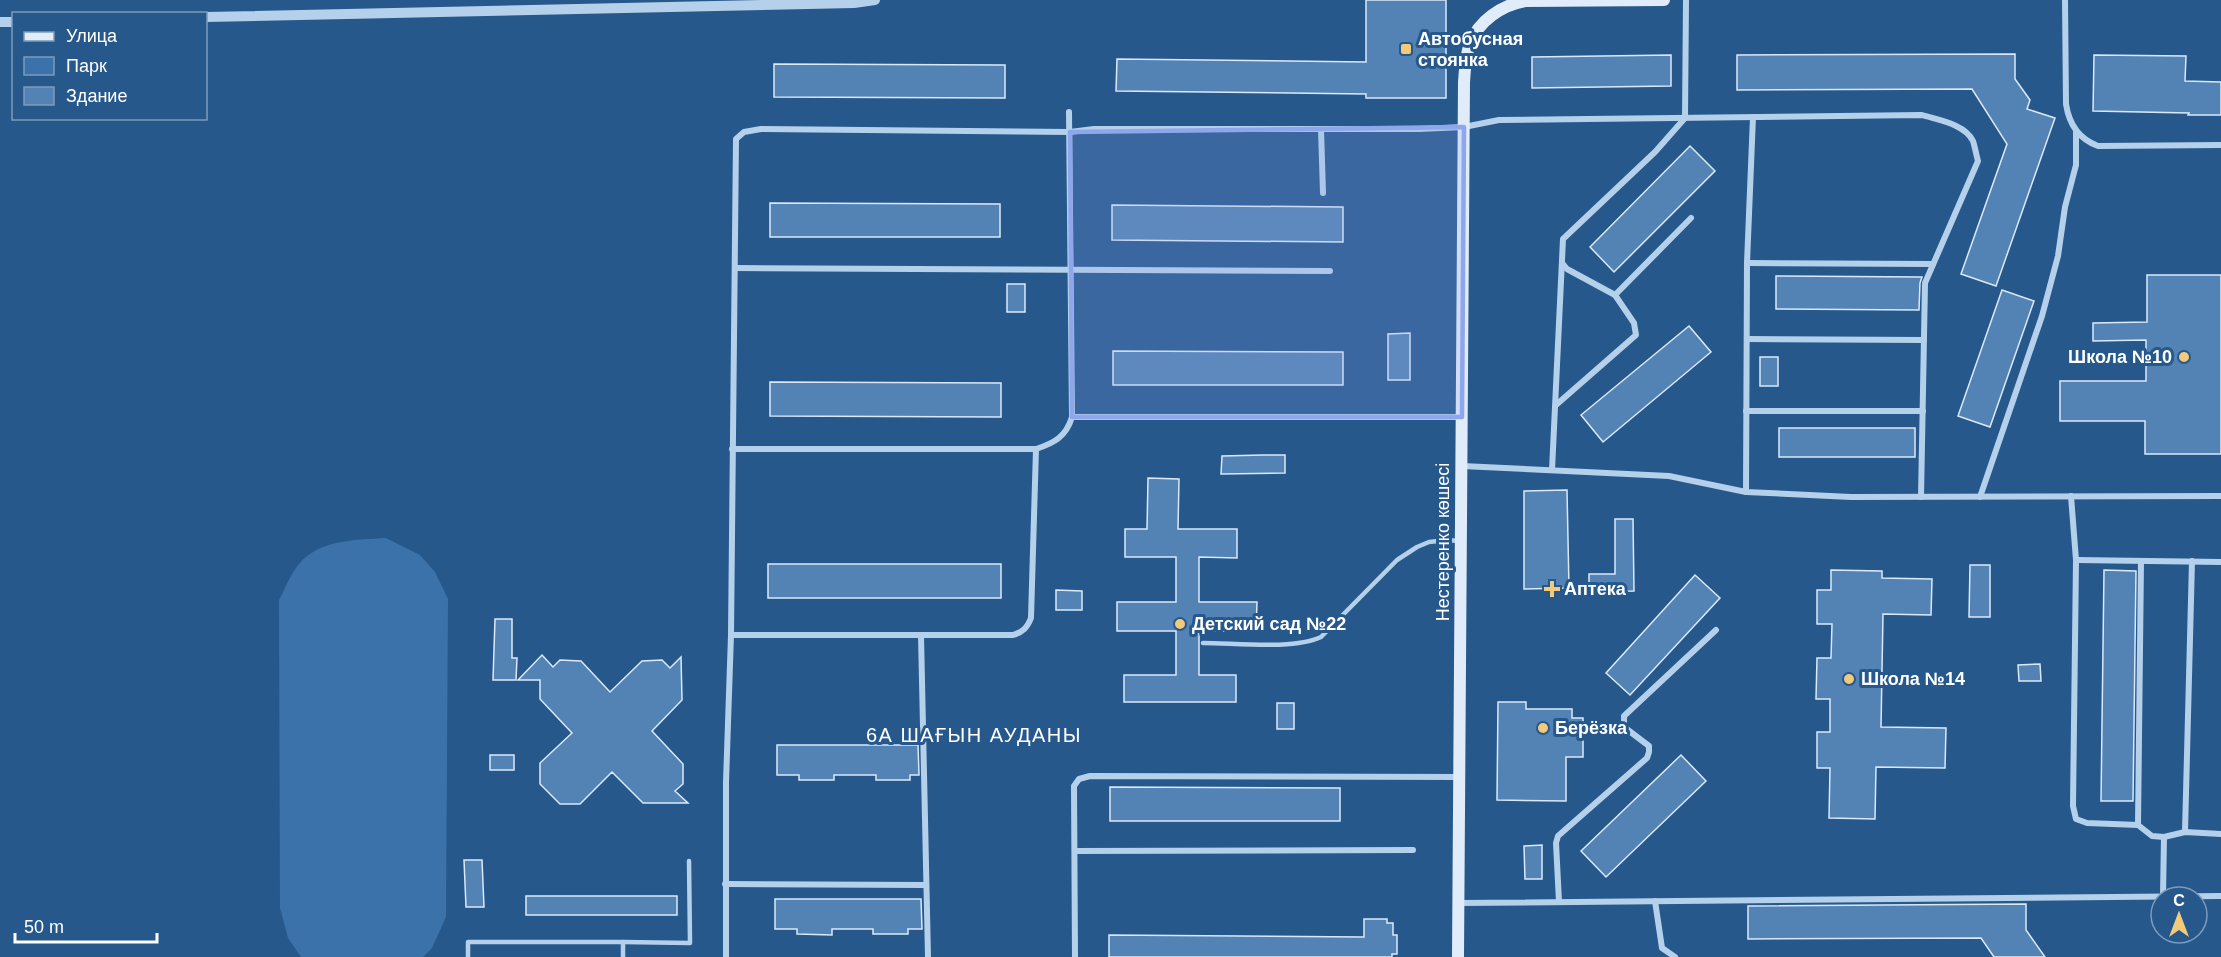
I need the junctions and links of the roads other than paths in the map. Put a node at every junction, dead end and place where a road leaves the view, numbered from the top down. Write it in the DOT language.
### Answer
graph roads {
  1 [pos="875,0"];
  2 [pos="1664,0"];
  3 [pos="1686,0"];
  4 [pos="2065,0"];
  5 [pos="207,17"];
  6 [pos="1069,112"];
  7 [pos="1753,117"];
  8 [pos="1686,118"];
  9 [pos="1464,127"];
  10 [pos="1321,129"];
  11 [pos="2076,131"];
  12 [pos="1070,132"];
  13 [pos="2221,145"];
  14 [pos="1323,193"];
  15 [pos="1691,218"];
  16 [pos="1747,263"];
  17 [pos="1563,264"];
  18 [pos="1933,264"];
  19 [pos="735,268"];
  20 [pos="1071,270"];
  21 [pos="1330,271"];
  22 [pos="1615,294"];
  23 [pos="1747,339"];
  24 [pos="1924,340"];
  25 [pos="1556,405"];
  26 [pos="1746,411"];
  27 [pos="1923,411"];
  28 [pos="1072,417"];
  29 [pos="1462,417"];
  30 [pos="732,449"];
  31 [pos="1036,449"];
  32 [pos="1461,466"];
  33 [pos="1552,470"];
  34 [pos="1746,492"];
  35 [pos="2071,496"];
  36 [pos="2221,496"];
  37 [pos="1921,497"];
  38 [pos="1980,497"];
  39 [pos="1461,542"];
  40 [pos="2076,560"];
  41 [pos="2141,561"];
  42 [pos="2192,561"];
  43 [pos="2221,562"];
  44 [pos="1716,630"];
  45 [pos="731,634"];
  46 [pos="921,635"];
  47 [pos="1203,643"];
  48 [pos="1459,777"];
  49 [pos="2138,825"];
  50 [pos="2185,832"];
  51 [pos="2221,834"];
  52 [pos="2164,837"];
  53 [pos="1413,850"];
  54 [pos="1075,851"];
  55 [pos="689,861"];
  56 [pos="725,884"];
  57 [pos="926,885"];
  58 [pos="2163,885"];
  59 [pos="2149,896"];
  60 [pos="1655,901"];
  61 [pos="1559,902"];
  62 [pos="1459,903"];
  63 [pos="623,942"];
  64 [pos="468,957"];
  65 [pos="623,957"];
  66 [pos="726,957"];
  67 [pos="928,957"];
  68 [pos="1075,957"];
  69 [pos="1458,957"];
  70 [pos="1675,957"];
  1 -- 5 [label="street"];
  2 -- 9 [label="main road, Нестеренко көшесі"];
  3 -- 8 [label="street"];
  4 -- 11 [label="street"];
  6 -- 12 [label="street"];
  7 -- 8 [label="street"];
  7 -- 16 [label="street"];
  7 -- 18 [label="street"];
  8 -- 9 [label="street"];
  8 -- 17 [label="street"];
  9 -- 10 [label="street"];
  9 -- 29 [label="main road, Нестеренко көшесі"];
  10 -- 12 [label="street"];
  10 -- 14 [label="street"];
  11 -- 13 [label="street"];
  11 -- 38 [label="street"];
  12 -- 19 [label="street"];
  12 -- 20 [label="street"];
  15 -- 22 [label="street"];
  16 -- 18 [label="street"];
  16 -- 23 [label="street"];
  17 -- 22 [label="street"];
  17 -- 25 [label="street"];
  18 -- 24 [label="street"];
  19 -- 20 [label="street"];
  19 -- 30 [label="street"];
  20 -- 21 [label="street"];
  20 -- 28 [label="street"];
  22 -- 25 [label="street"];
  23 -- 24 [label="street"];
  23 -- 26 [label="street"];
  24 -- 27 [label="street"];
  25 -- 33 [label="street"];
  26 -- 27 [label="street"];
  26 -- 34 [label="street"];
  27 -- 37 [label="street"];
  28 -- 29 [label="street"];
  28 -- 31 [label="street"];
  29 -- 32 [label="main road, Нестеренко көшесі"];
  30 -- 31 [label="street"];
  30 -- 45 [label="street"];
  31 -- 46 [label="street"];
  32 -- 33 [label="street"];
  32 -- 39 [label="main road, Нестеренко көшесі"];
  33 -- 34 [label="street"];
  34 -- 37 [label="street"];
  35 -- 36 [label="street"];
  35 -- 38 [label="street"];
  35 -- 40 [label="street"];
  37 -- 38 [label="street"];
  39 -- 47 [label="lane"];
  39 -- 48 [label="main road, Нестеренко көшесі"];
  40 -- 41 [label="street"];
  40 -- 49 [label="street"];
  41 -- 42 [label="street"];
  41 -- 49 [label="street"];
  42 -- 43 [label="street"];
  42 -- 50 [label="street"];
  44 -- 61 [label="street"];
  45 -- 46 [label="street"];
  45 -- 56 [label="street"];
  46 -- 57 [label="street"];
  48 -- 54 [label="street"];
  48 -- 62 [label="main road, Нестеренко көшесі"];
  49 -- 52 [label="street"];
  50 -- 51 [label="street"];
  50 -- 52 [label="street"];
  52 -- 58 [label="street"];
  53 -- 54 [label="street"];
  54 -- 68 [label="street"];
  55 -- 63 [label="lane"];
  56 -- 57 [label="street"];
  56 -- 66 [label="street"];
  57 -- 67 [label="street"];
  59 -- 60 [label="street"];
  60 -- 61 [label="street"];
  60 -- 70 [label="street"];
  61 -- 62 [label="street"];
  62 -- 69 [label="main road, Нестеренко көшесі"];
  63 -- 64 [label="lane"];
  63 -- 65 [label="lane"];
}
